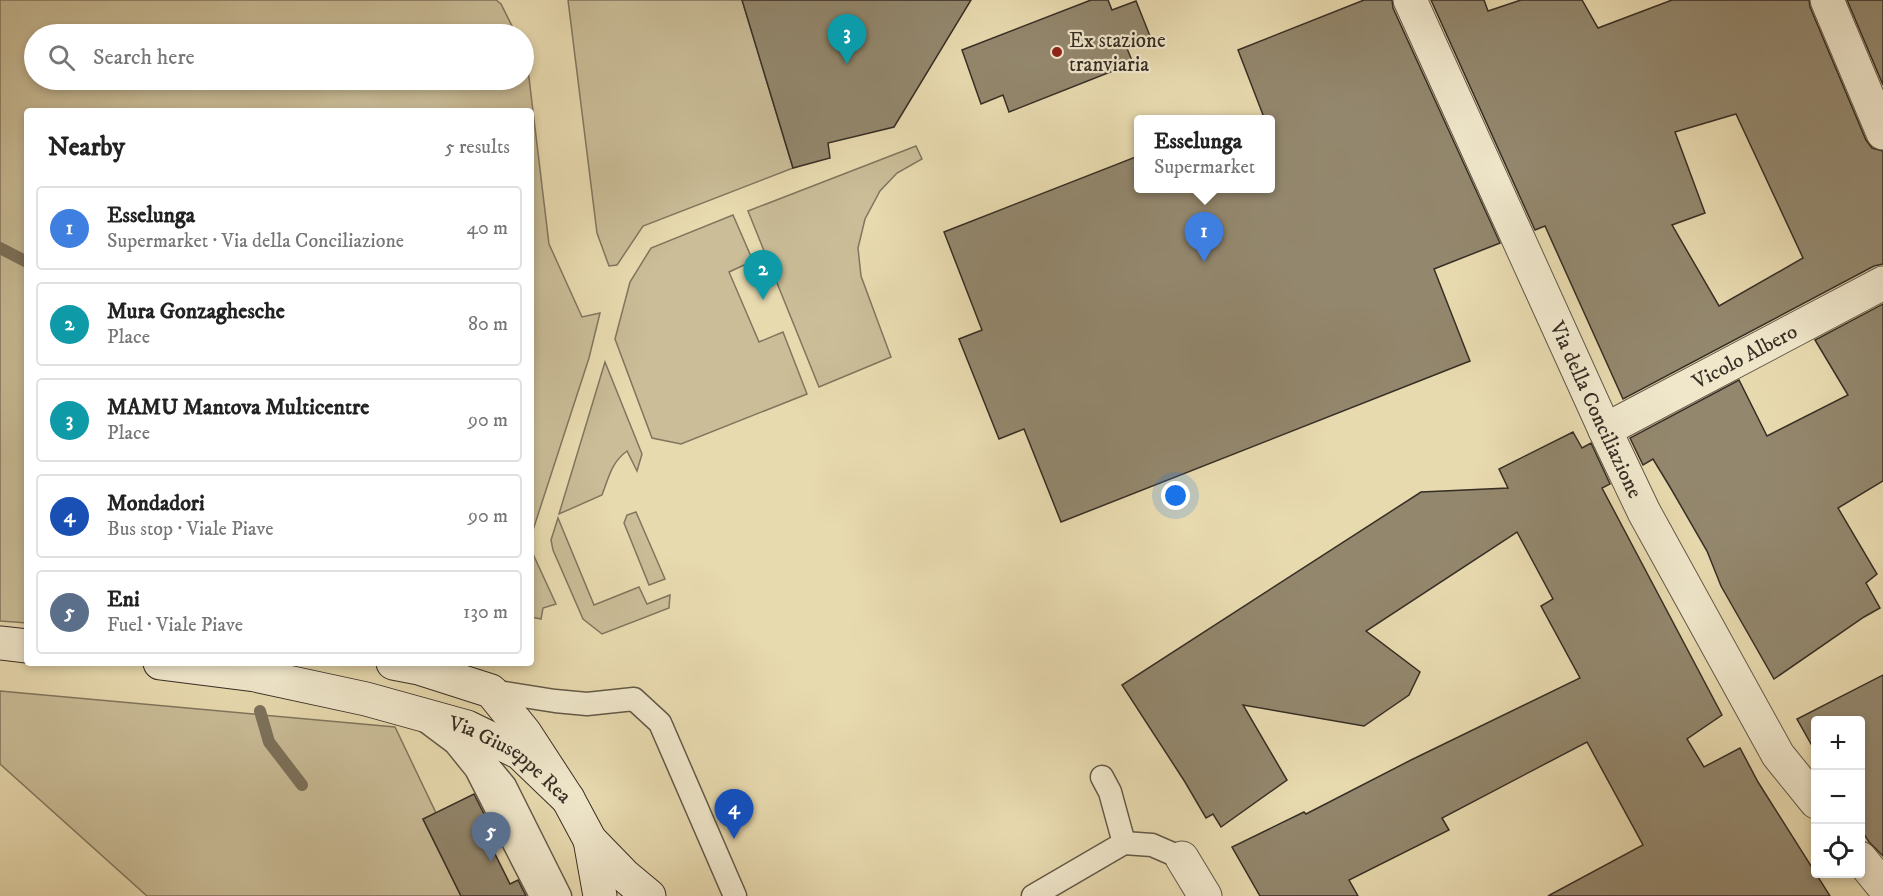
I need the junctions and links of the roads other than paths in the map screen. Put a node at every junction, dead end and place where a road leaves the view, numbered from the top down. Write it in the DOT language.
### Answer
graph roads {
  1 [pos="1410,0"];
  2 [pos="1827,0"];
  3 [pos="1883,133"];
  4 [pos="1883,283"];
  5 [pos="1605,430"];
  6 [pos="0,643"];
  7 [pos="24,646"];
  8 [pos="184,666"];
  9 [pos="299,666"];
  10 [pos="409,666"];
  11 [pos="255,675"];
  12 [pos="490,691"];
  13 [pos="411,710"];
  14 [pos="455,743"];
  15 [pos="1102,777"];
  16 [pos="1811,797"];
  17 [pos="568,799"];
  18 [pos="590,840"];
  19 [pos="1124,843"];
  20 [pos="1182,858"];
  21 [pos="1865,864"];
  22 [pos="1883,886"];
  23 [pos="541,896"];
  24 [pos="560,896"];
  25 [pos="600,896"];
  26 [pos="649,896"];
  27 [pos="735,896"];
  28 [pos="1034,896"];
  29 [pos="1205,896"];
  1 -- 5 [label="street, Via della Conciliazione"];
  2 -- 3 [label="street"];
  4 -- 5 [label="street, Vicolo Albero"];
  5 -- 16 [label="street, Via della Conciliazione"];
  6 -- 7 [label="street"];
  8 -- 11 [label="street, Via Giuseppe Rea"];
  9 -- 11 [label="street, Via Giuseppe Rea"];
  10 -- 12 [label="street, Via Giuseppe Rea"];
  11 -- 13 [label="street, Via Giuseppe Rea"];
  12 -- 17 [label="street, Via Giuseppe Rea"];
  12 -- 27 [label="lane"];
  13 -- 14 [label="lane"];
  13 -- 17 [label="street, Via Giuseppe Rea"];
  14 -- 23 [label="lane"];
  14 -- 24 [label="lane"];
  15 -- 19 [label="lane"];
  17 -- 18 [label="street"];
  18 -- 25 [label="street"];
  18 -- 26 [label="street"];
  19 -- 20 [label="lane"];
  19 -- 28 [label="lane"];
  20 -- 29 [label="street"];
  21 -- 22 [label="street"];
}
